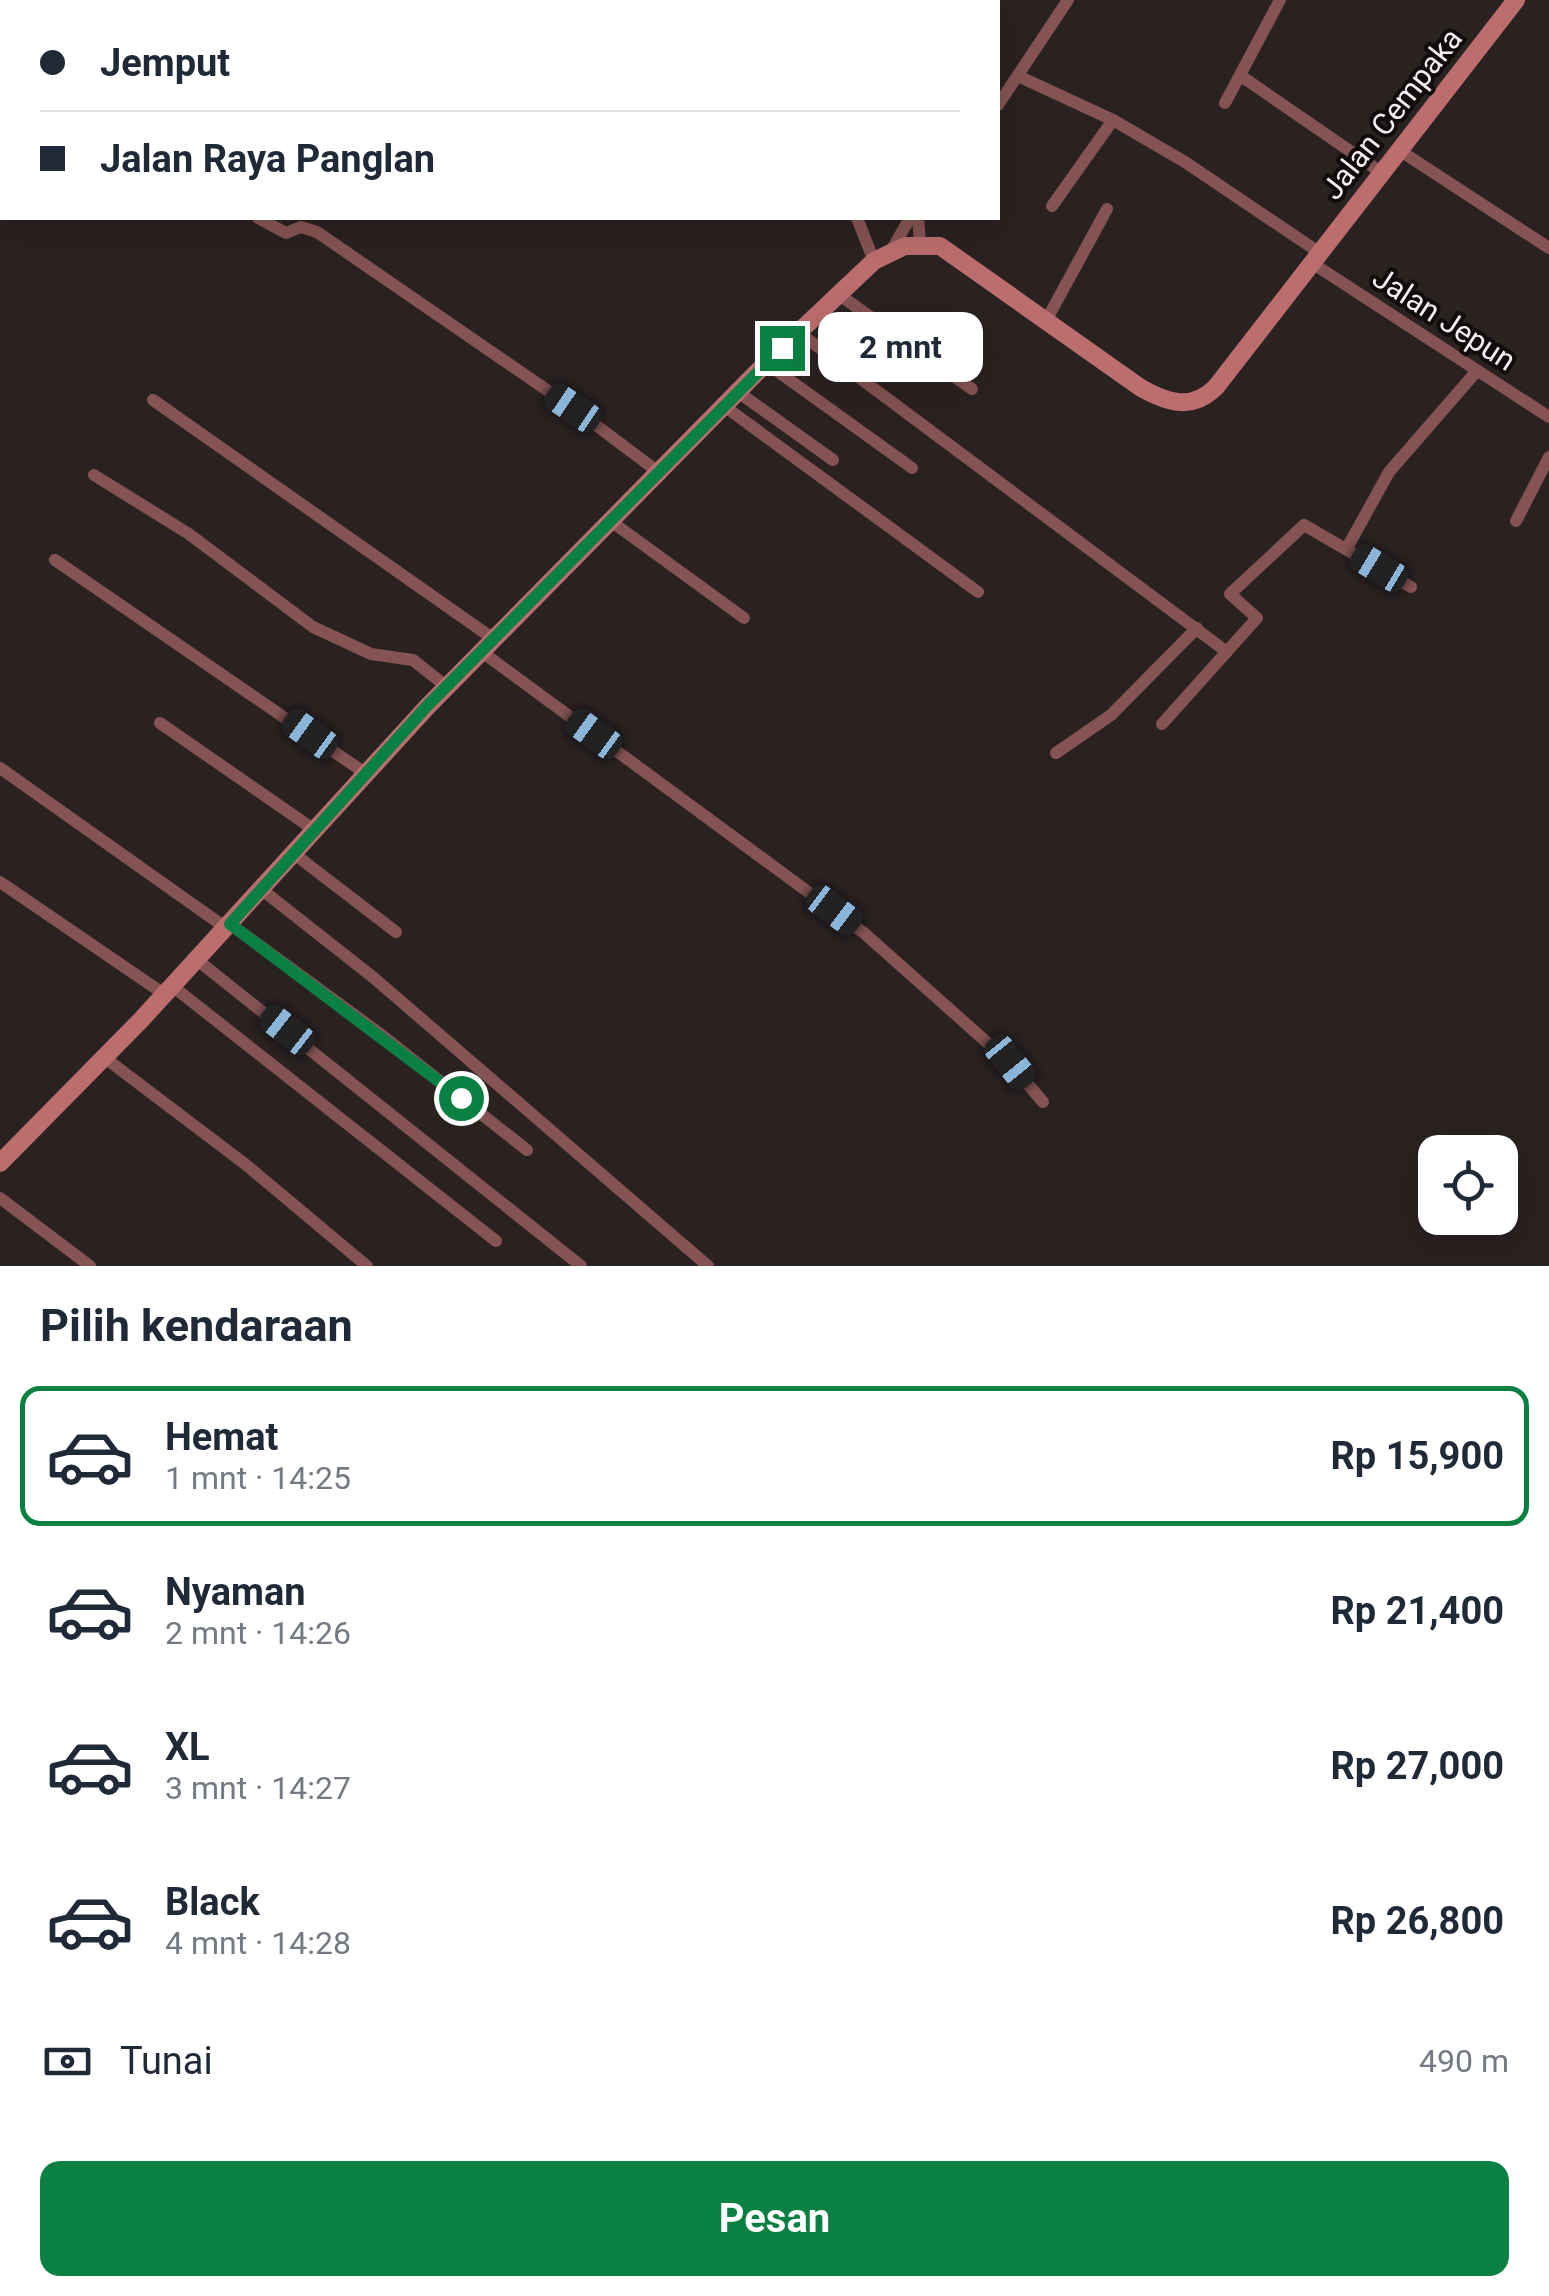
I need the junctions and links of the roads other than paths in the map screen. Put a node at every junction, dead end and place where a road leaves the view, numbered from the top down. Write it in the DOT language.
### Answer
graph roads {
  1 [pos="1068,0"];
  2 [pos="1280,0"];
  3 [pos="1516,0"];
  4 [pos="1018,76"];
  5 [pos="1242,76"];
  6 [pos="1000,102"];
  7 [pos="1225,103"];
  8 [pos="1114,120"];
  9 [pos="1400,150"];
  10 [pos="1382,173"];
  11 [pos="1052,206"];
  12 [pos="1107,208"];
  13 [pos="262,220"];
  14 [pos="858,220"];
  15 [pos="909,220"];
  16 [pos="918,220"];
  17 [pos="920,243"];
  18 [pos="1549,248"];
  19 [pos="891,251"];
  20 [pos="1316,258"];
  21 [pos="874,261"];
  22 [pos="838,294"];
  23 [pos="1047,319"];
  24 [pos="798,332"];
  25 [pos="766,364"];
  26 [pos="1476,372"];
  27 [pos="972,389"];
  28 [pos="738,392"];
  29 [pos="153,400"];
  30 [pos="724,406"];
  31 [pos="1549,417"];
  32 [pos="1549,457"];
  33 [pos="832,460"];
  34 [pos="912,468"];
  35 [pos="660,474"];
  36 [pos="94,475"];
  37 [pos="1516,521"];
  38 [pos="612,522"];
  39 [pos="1347,548"];
  40 [pos="55,560"];
  41 [pos="1411,588"];
  42 [pos="978,592"];
  43 [pos="744,618"];
  44 [pos="1197,628"];
  45 [pos="489,646"];
  46 [pos="1226,652"];
  47 [pos="447,686"];
  48 [pos="160,723"];
  49 [pos="1162,724"];
  50 [pos="1056,753"];
  51 [pos="0,768"];
  52 [pos="365,773"];
  53 [pos="313,829"];
  54 [pos="293,853"];
  55 [pos="0,882"];
  56 [pos="261,889"];
  57 [pos="228,926"];
  58 [pos="396,932"];
  59 [pos="196,960"];
  60 [pos="168,990"];
  61 [pos="105,1058"];
  62 [pos="1042,1102"];
  63 [pos="527,1150"];
  64 [pos="0,1163"];
  65 [pos="0,1198"];
  66 [pos="496,1241"];
  67 [pos="90,1266"];
  68 [pos="367,1266"];
  69 [pos="580,1266"];
  70 [pos="708,1266"];
  1 -- 4 [label="street"];
  2 -- 5 [label="street"];
  3 -- 9 [label="street, Jalan Cempaka"];
  4 -- 6 [label="street"];
  4 -- 8 [label="street, Jalan Jepun"];
  5 -- 7 [label="street"];
  5 -- 10 [label="street"];
  8 -- 11 [label="street"];
  8 -- 20 [label="street, Jalan Jepun"];
  9 -- 10 [label="street, Jalan Cempaka"];
  9 -- 18 [label="street"];
  10 -- 20 [label="street, Jalan Cempaka"];
  12 -- 23 [label="street"];
  13 -- 35 [label="street"];
  14 -- 21 [label="street"];
  15 -- 19 [label="street"];
  16 -- 17 [label="street"];
  17 -- 19 [label="street"];
  17 -- 23 [label="street"];
  19 -- 21 [label="street"];
  20 -- 23 [label="street, Jalan Cempaka"];
  20 -- 26 [label="street, Jalan Jepun"];
  21 -- 22 [label="street"];
  22 -- 24 [label="street"];
  22 -- 27 [label="street"];
  24 -- 25 [label="street"];
  24 -- 44 [label="street"];
  25 -- 28 [label="street"];
  25 -- 34 [label="street"];
  26 -- 31 [label="street, Jalan Jepun"];
  26 -- 39 [label="street"];
  28 -- 30 [label="street"];
  28 -- 33 [label="street"];
  29 -- 45 [label="street"];
  30 -- 35 [label="street"];
  30 -- 42 [label="street"];
  32 -- 37 [label="street"];
  35 -- 38 [label="street"];
  36 -- 47 [label="street"];
  38 -- 43 [label="street"];
  38 -- 45 [label="street"];
  39 -- 41 [label="street"];
  39 -- 46 [label="street"];
  40 -- 52 [label="street"];
  44 -- 46 [label="street"];
  44 -- 50 [label="street"];
  45 -- 47 [label="street"];
  45 -- 62 [label="street"];
  46 -- 49 [label="street"];
  47 -- 52 [label="street"];
  48 -- 53 [label="street"];
  51 -- 57 [label="street"];
  52 -- 53 [label="street"];
  53 -- 54 [label="street"];
  54 -- 56 [label="street"];
  54 -- 58 [label="street"];
  55 -- 60 [label="street"];
  56 -- 57 [label="street"];
  56 -- 70 [label="street"];
  57 -- 59 [label="street"];
  57 -- 63 [label="street"];
  59 -- 60 [label="street"];
  59 -- 69 [label="street"];
  60 -- 61 [label="street"];
  60 -- 66 [label="street"];
  61 -- 64 [label="street"];
  61 -- 68 [label="street"];
  65 -- 67 [label="street"];
}
